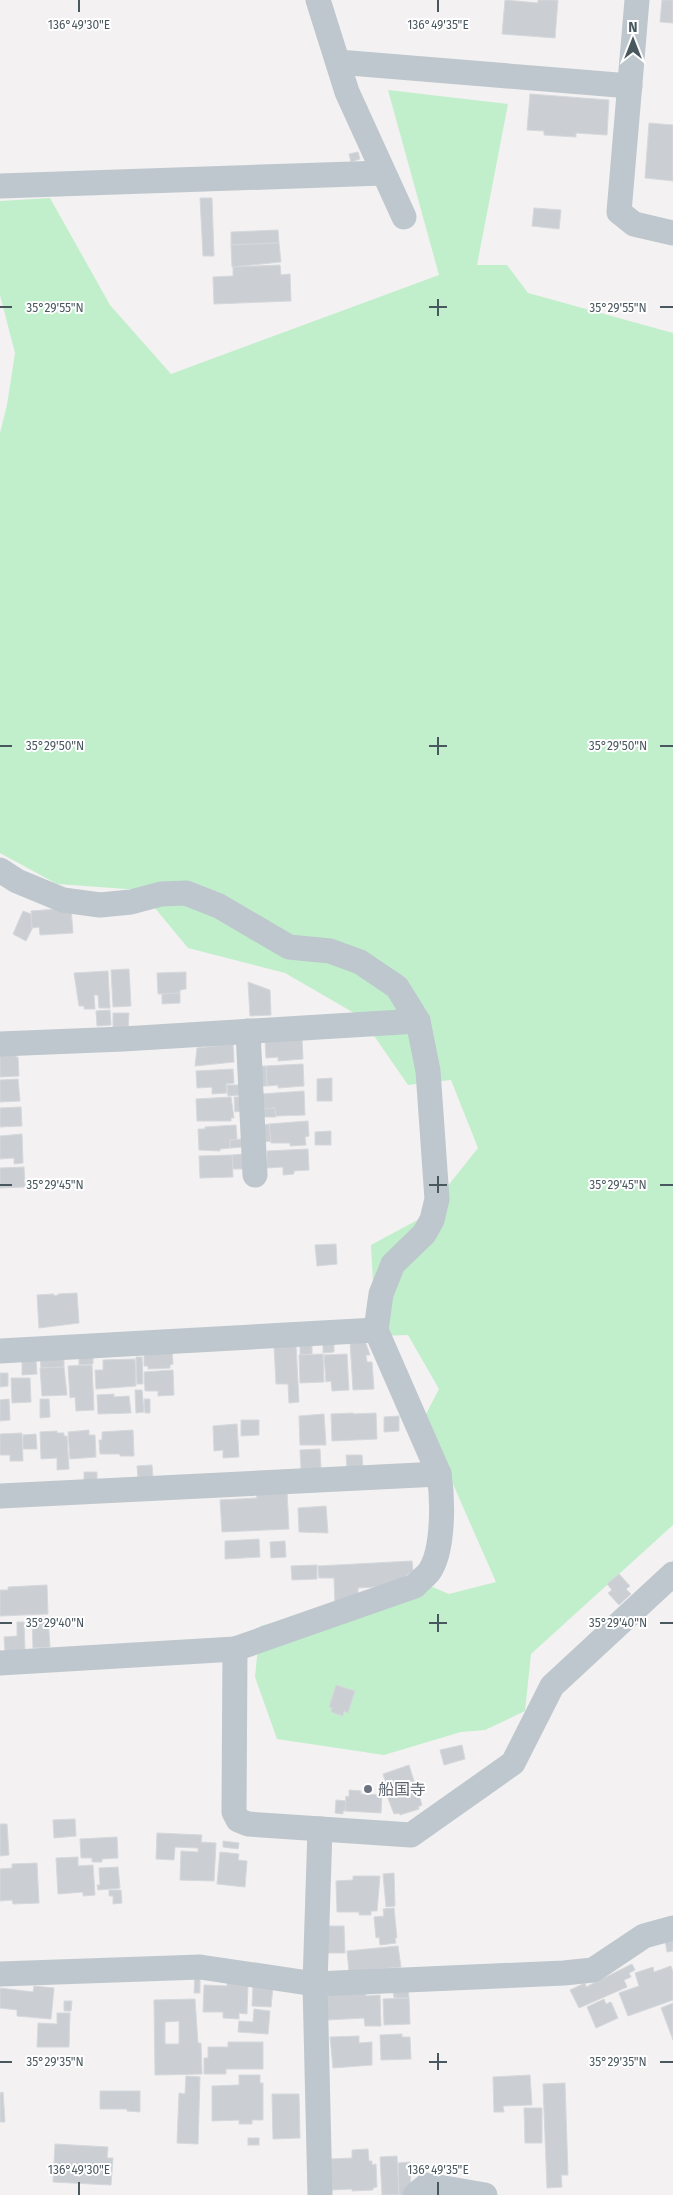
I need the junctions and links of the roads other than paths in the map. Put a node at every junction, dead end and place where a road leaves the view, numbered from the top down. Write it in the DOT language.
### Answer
graph roads {
  1 [pos="318,0"];
  2 [pos="637,0"];
  3 [pos="338,62"];
  4 [pos="630,86"];
  5 [pos="383,173"];
  6 [pos="0,186"];
  7 [pos="404,217"];
  8 [pos="673,233"];
  9 [pos="0,870"];
  10 [pos="418,1021"];
  11 [pos="248,1032"];
  12 [pos="0,1044"];
  13 [pos="255,1174"];
  14 [pos="376,1330"];
  15 [pos="0,1351"];
  16 [pos="439,1474"];
  17 [pos="0,1496"];
  18 [pos="669,1582"];
  19 [pos="235,1649"];
  20 [pos="0,1663"];
  21 [pos="320,1829"];
  22 [pos="673,1928"];
  23 [pos="0,1974"];
  24 [pos="315,1984"];
  25 [pos="320,2195"];
  26 [pos="416,2195"];
  27 [pos="485,2195"];
  1 -- 3 [label="street"];
  2 -- 4 [label="street"];
  3 -- 4 [label="street"];
  3 -- 5 [label="street"];
  4 -- 8 [label="street"];
  5 -- 6 [label="street"];
  5 -- 7 [label="street"];
  9 -- 10 [label="street"];
  10 -- 11 [label="street"];
  10 -- 14 [label="street"];
  11 -- 12 [label="street"];
  11 -- 13 [label="street"];
  14 -- 15 [label="street"];
  14 -- 16 [label="street"];
  16 -- 17 [label="street"];
  16 -- 19 [label="street"];
  18 -- 21 [label="street"];
  19 -- 20 [label="street"];
  19 -- 21 [label="street"];
  21 -- 24 [label="street"];
  22 -- 24 [label="street"];
  23 -- 24 [label="street"];
  24 -- 25 [label="street"];
  26 -- 27 [label="street"];
}
